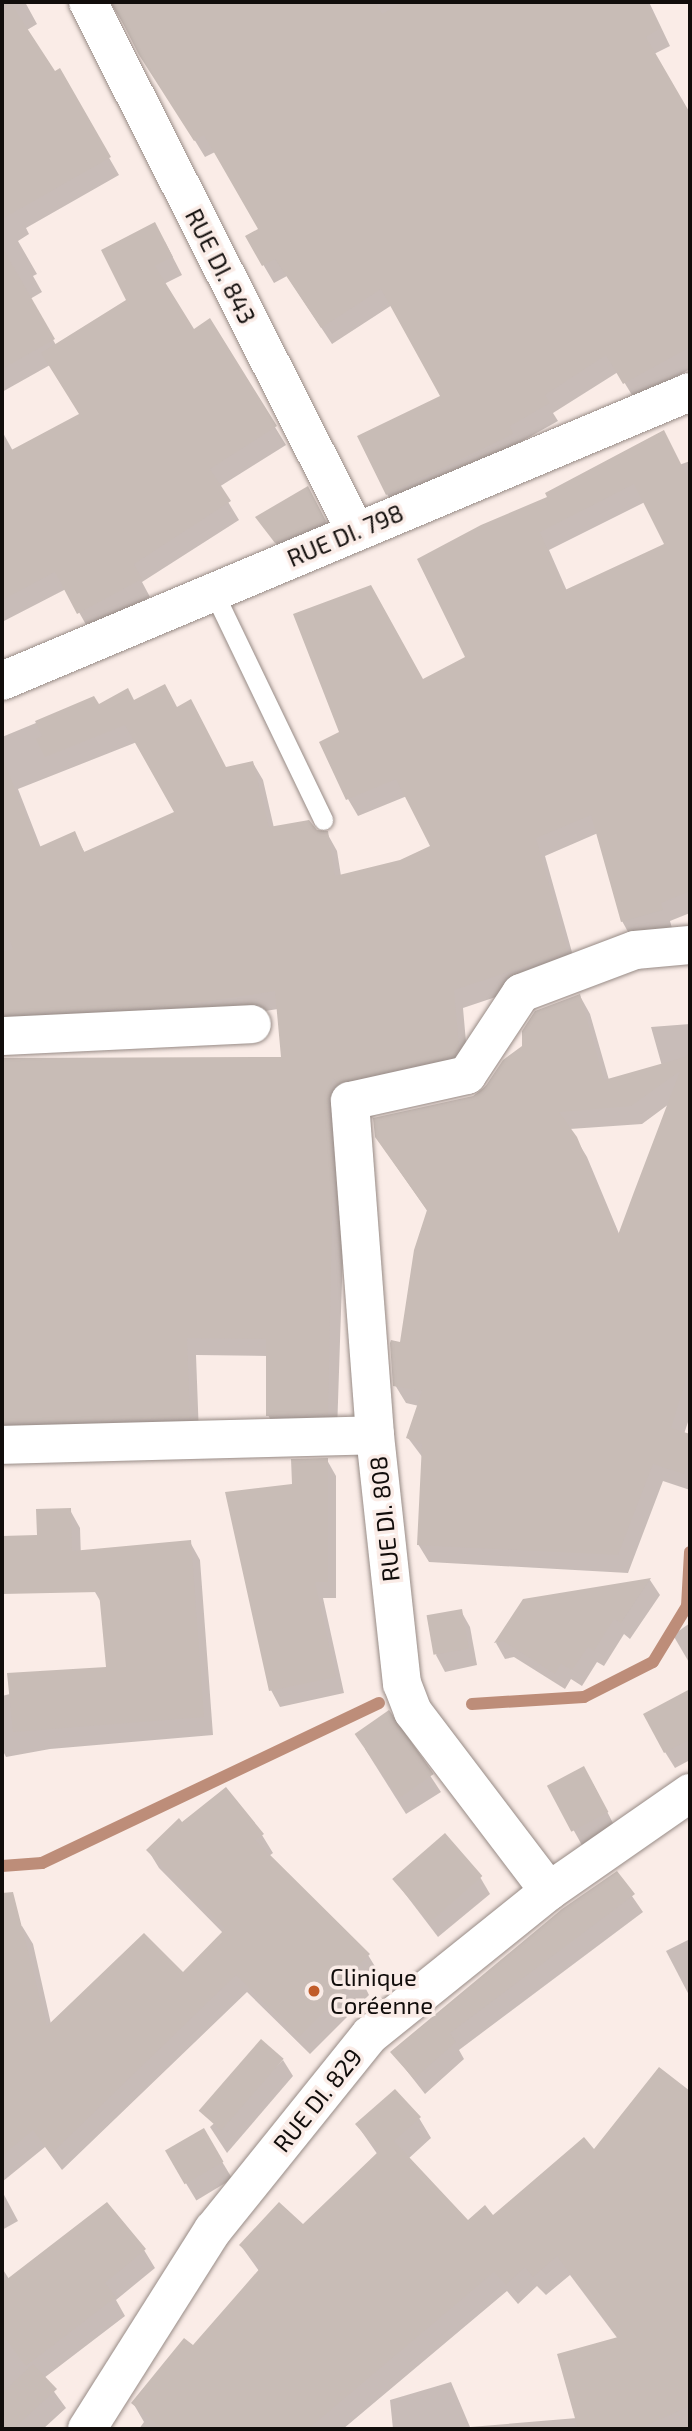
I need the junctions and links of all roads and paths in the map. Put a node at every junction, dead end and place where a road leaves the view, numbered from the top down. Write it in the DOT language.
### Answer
graph roads {
  1 [pos="88,2"];
  2 [pos="690,392"];
  3 [pos="355,530"];
  4 [pos="213,591"];
  5 [pos="2,680"];
  6 [pos="323,820"];
  7 [pos="690,945"];
  8 [pos="252,1024"];
  9 [pos="2,1036"];
  10 [pos="375,1435"];
  11 [pos="2,1445"];
  12 [pos="690,1793"];
  13 [pos="549,1891"];
  14 [pos="88,2429"];
  1 -- 3 [label="street, RUE DI. 843"];
  2 -- 3 [label="street, RUE DI. 798"];
  3 -- 4 [label="street, RUE DI. 798"];
  4 -- 5 [label="street, RUE DI. 798"];
  4 -- 6 [label="lane"];
  7 -- 10 [label="street, RUE DI. 808"];
  8 -- 9 [label="street"];
  10 -- 11 [label="street"];
  10 -- 13 [label="street, RUE DI. 808"];
  12 -- 13 [label="street, RUE DI. 829"];
  13 -- 14 [label="street, RUE DI. 829"];
}
